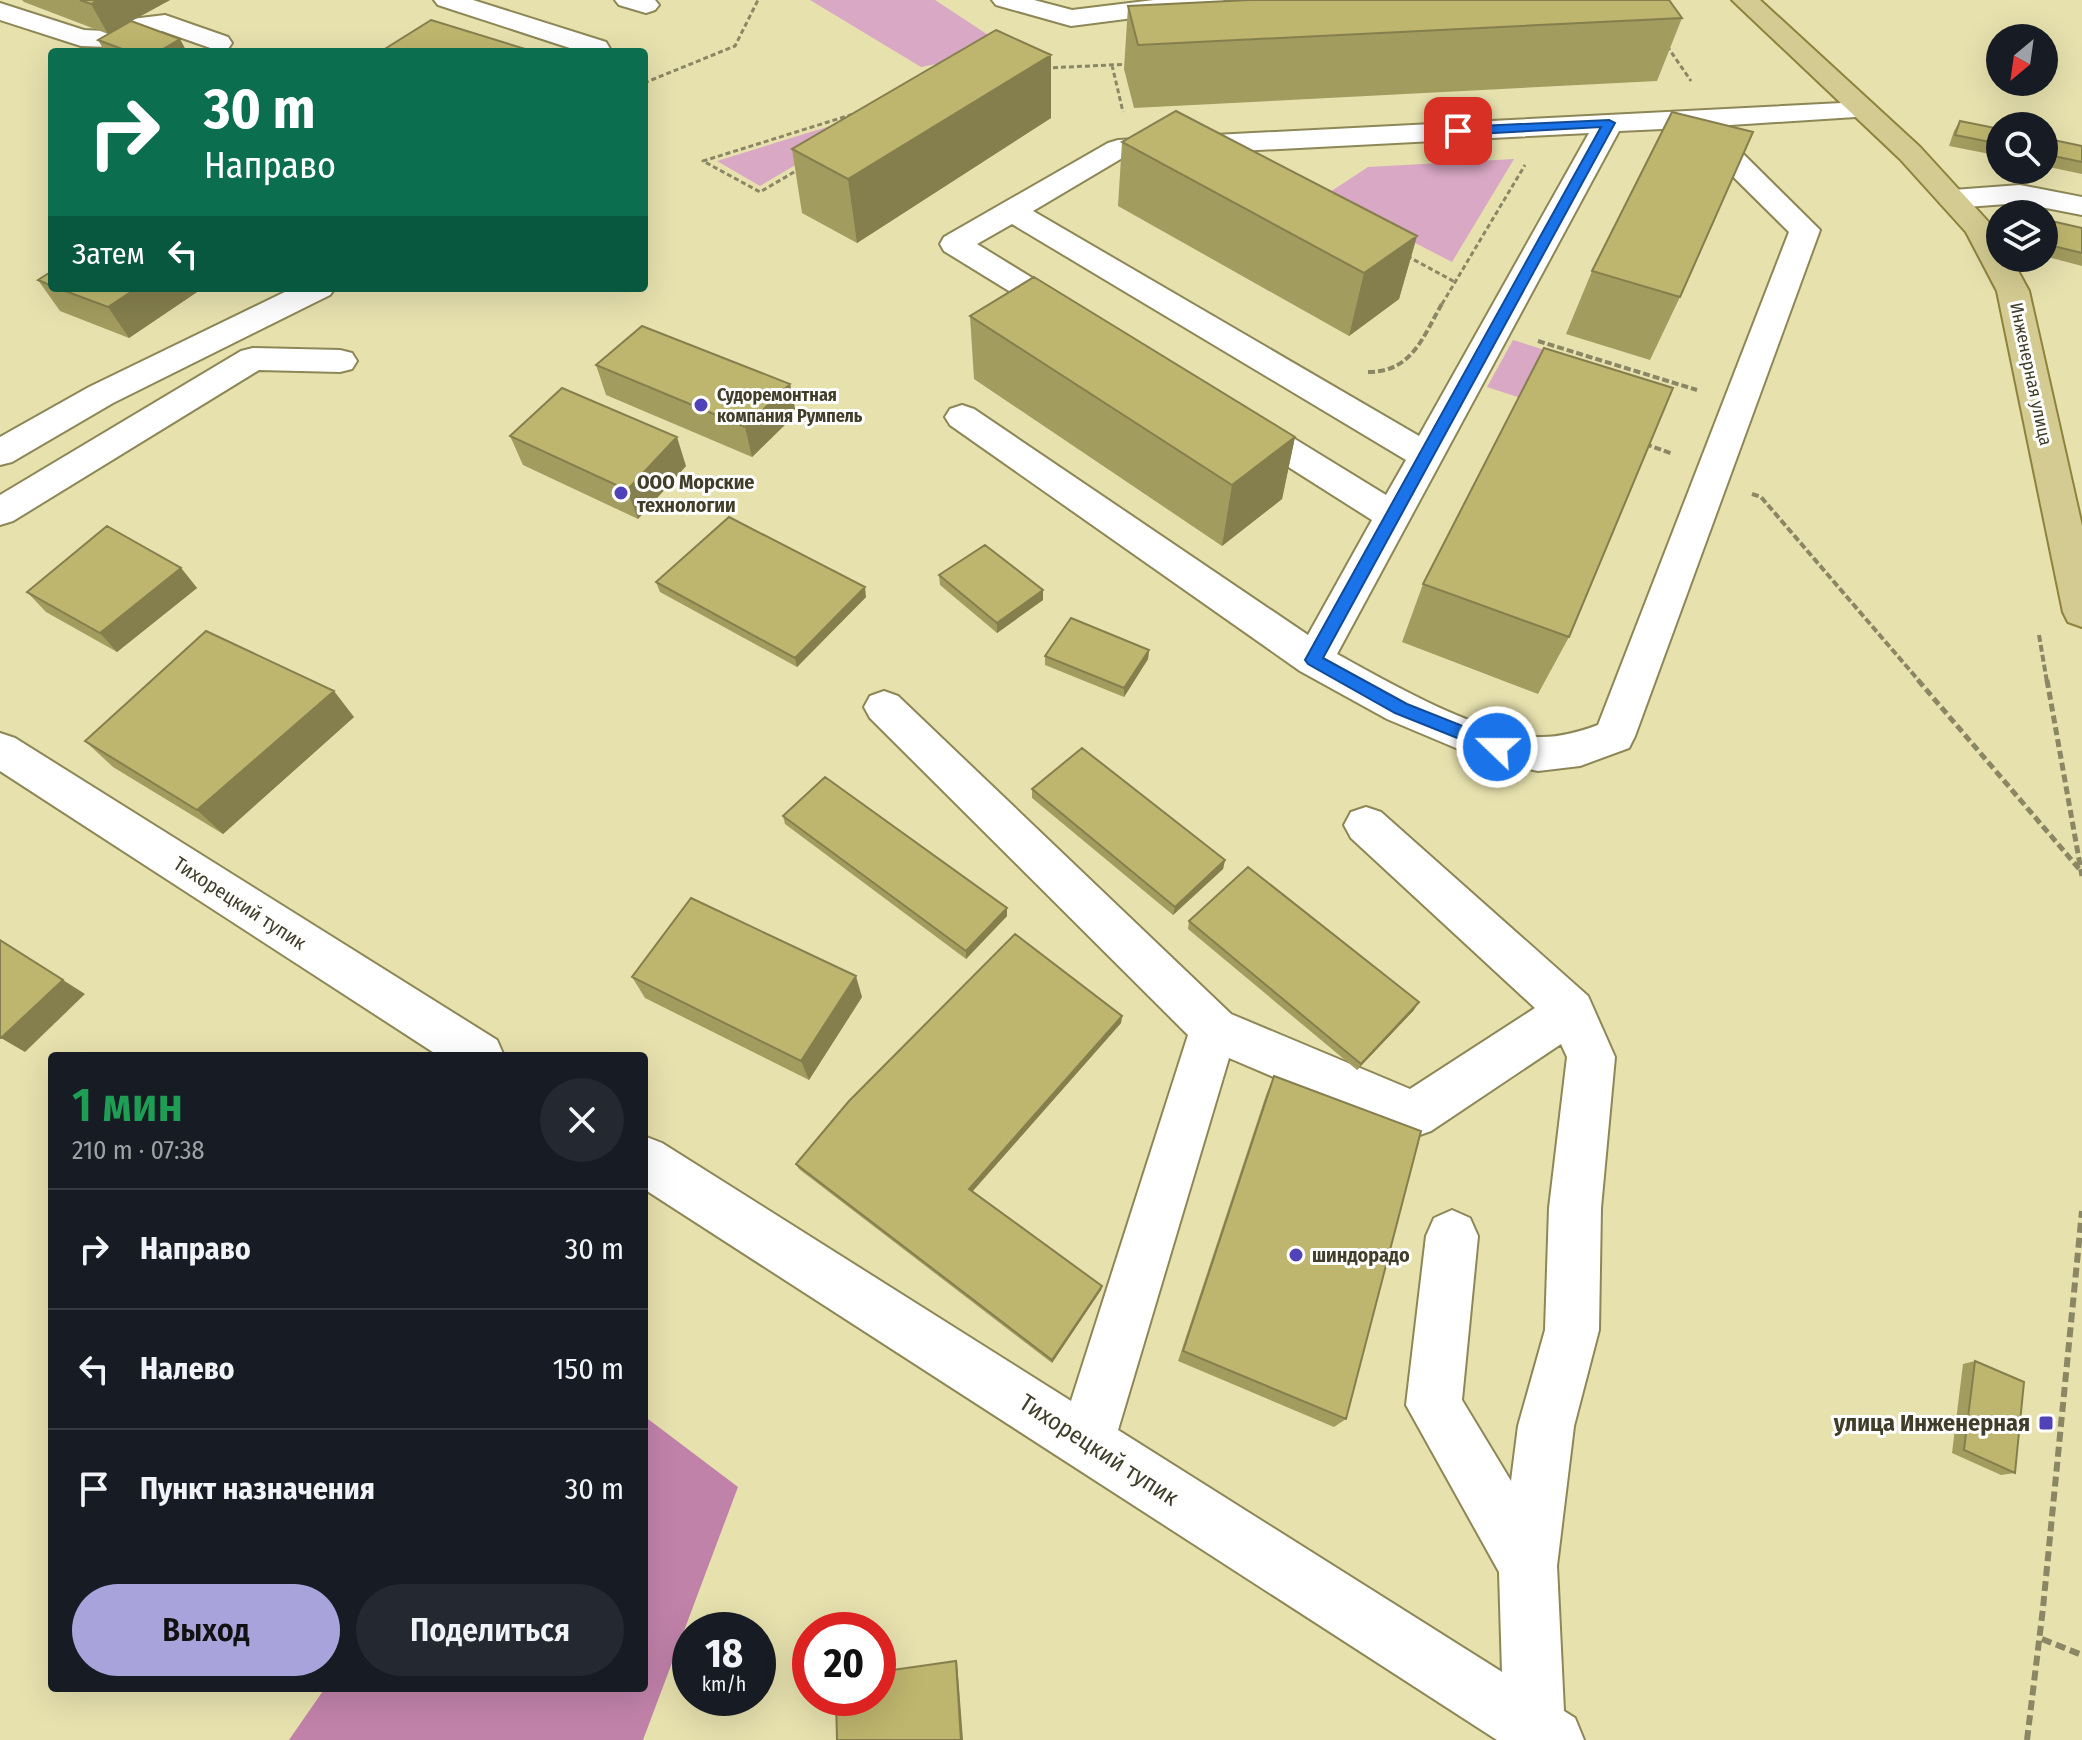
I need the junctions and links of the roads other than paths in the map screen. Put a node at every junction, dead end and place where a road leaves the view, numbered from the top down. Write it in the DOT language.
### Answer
graph roads {
  1 [pos="447,0"];
  2 [pos="1005,0"];
  3 [pos="1211,0"];
  4 [pos="1745,0"];
  5 [pos="1169,3"];
  6 [pos="0,11"];
  7 [pos="219,43"];
  8 [pos="597,48"];
  9 [pos="1861,110"];
  10 [pos="1703,118"];
  11 [pos="1609,123"];
  12 [pos="1953,199"];
  13 [pos="2082,206"];
  14 [pos="1012,211"];
  15 [pos="311,292"];
  16 [pos="1101,334"];
  17 [pos="340,361"];
  18 [pos="1221,409"];
  19 [pos="962,417"];
  20 [pos="0,453"];
  21 [pos="1426,456"];
  22 [pos="0,512"];
  23 [pos="1393,516"];
  24 [pos="2082,612"];
  25 [pos="1314,660"];
  26 [pos="884,707"];
  27 [pos="0,750"];
  28 [pos="1366,825"];
  29 [pos="1571,1011"];
  30 [pos="1214,1029"];
  31 [pos="474,1052"];
  32 [pos="648,1163"];
  33 [pos="1452,1236"];
  34 [pos="1086,1442"];
  35 [pos="1528,1566"];
  36 [pos="1543,1734"];
  1 -- 8 [label="street"];
  2 -- 5 [label="street"];
  3 -- 5 [label="street"];
  4 -- 9 [label="main road, Инженерная улица"];
  6 -- 7 [label="street"];
  9 -- 10 [label="street"];
  9 -- 12 [label="main road, Инженерная улица"];
  10 -- 11 [label="street"];
  10 -- 25 [label="street"];
  11 -- 14 [label="street"];
  11 -- 21 [label="street"];
  12 -- 13 [label="street"];
  12 -- 24 [label="main road, Инженерная улица"];
  14 -- 16 [label="street"];
  14 -- 21 [label="street"];
  15 -- 20 [label="street"];
  17 -- 22 [label="street"];
  18 -- 23 [label="street"];
  19 -- 25 [label="street"];
  21 -- 23 [label="street"];
  23 -- 25 [label="street"];
  26 -- 30 [label="street"];
  27 -- 31 [label="street, Тихорецкий тупик"];
  28 -- 29 [label="street"];
  29 -- 30 [label="street"];
  29 -- 35 [label="street"];
  30 -- 34 [label="street"];
  32 -- 34 [label="street, Тихорецкий тупик"];
  33 -- 35 [label="street"];
  34 -- 36 [label="street, Тихорецкий тупик"];
  35 -- 36 [label="street"];
}
